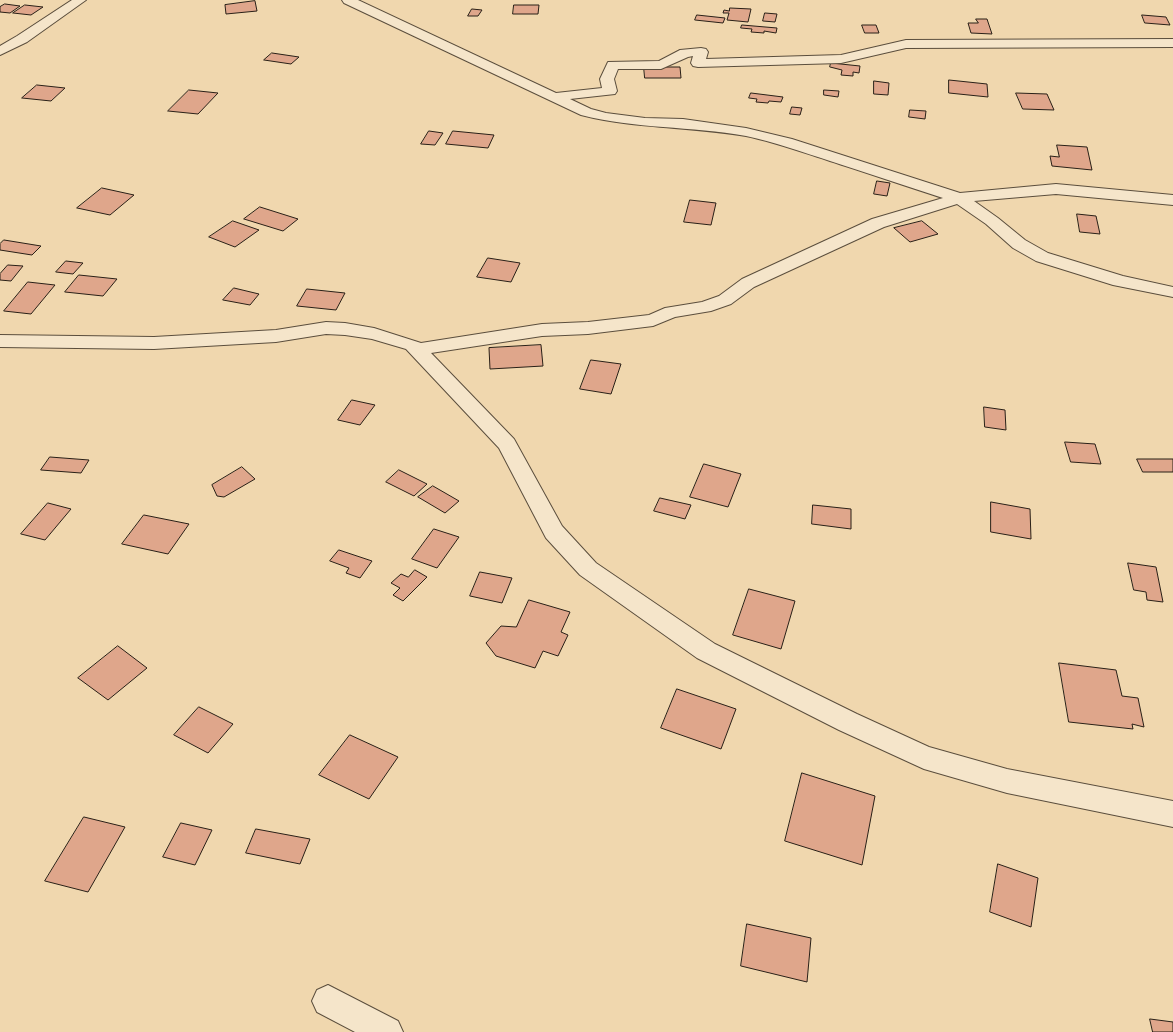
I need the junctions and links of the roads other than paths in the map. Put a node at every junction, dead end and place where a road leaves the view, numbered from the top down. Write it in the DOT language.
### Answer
graph roads {
  1 [pos="80,0"];
  2 [pos="348,0"];
  3 [pos="1173,43"];
  4 [pos="0,51"];
  5 [pos="554,97"];
  6 [pos="959,198"];
  7 [pos="1173,200"];
  8 [pos="1173,292"];
  9 [pos="0,341"];
  10 [pos="418,349"];
  11 [pos="1173,814"];
  12 [pos="328,1001"];
  13 [pos="387,1032"];
  1 -- 4 [label="street"];
  2 -- 5 [label="street"];
  3 -- 5 [label="street"];
  5 -- 6 [label="street"];
  6 -- 7 [label="street"];
  6 -- 8 [label="street"];
  6 -- 10 [label="street"];
  9 -- 10 [label="street"];
  10 -- 11 [label="street"];
  12 -- 13 [label="street"];
}
